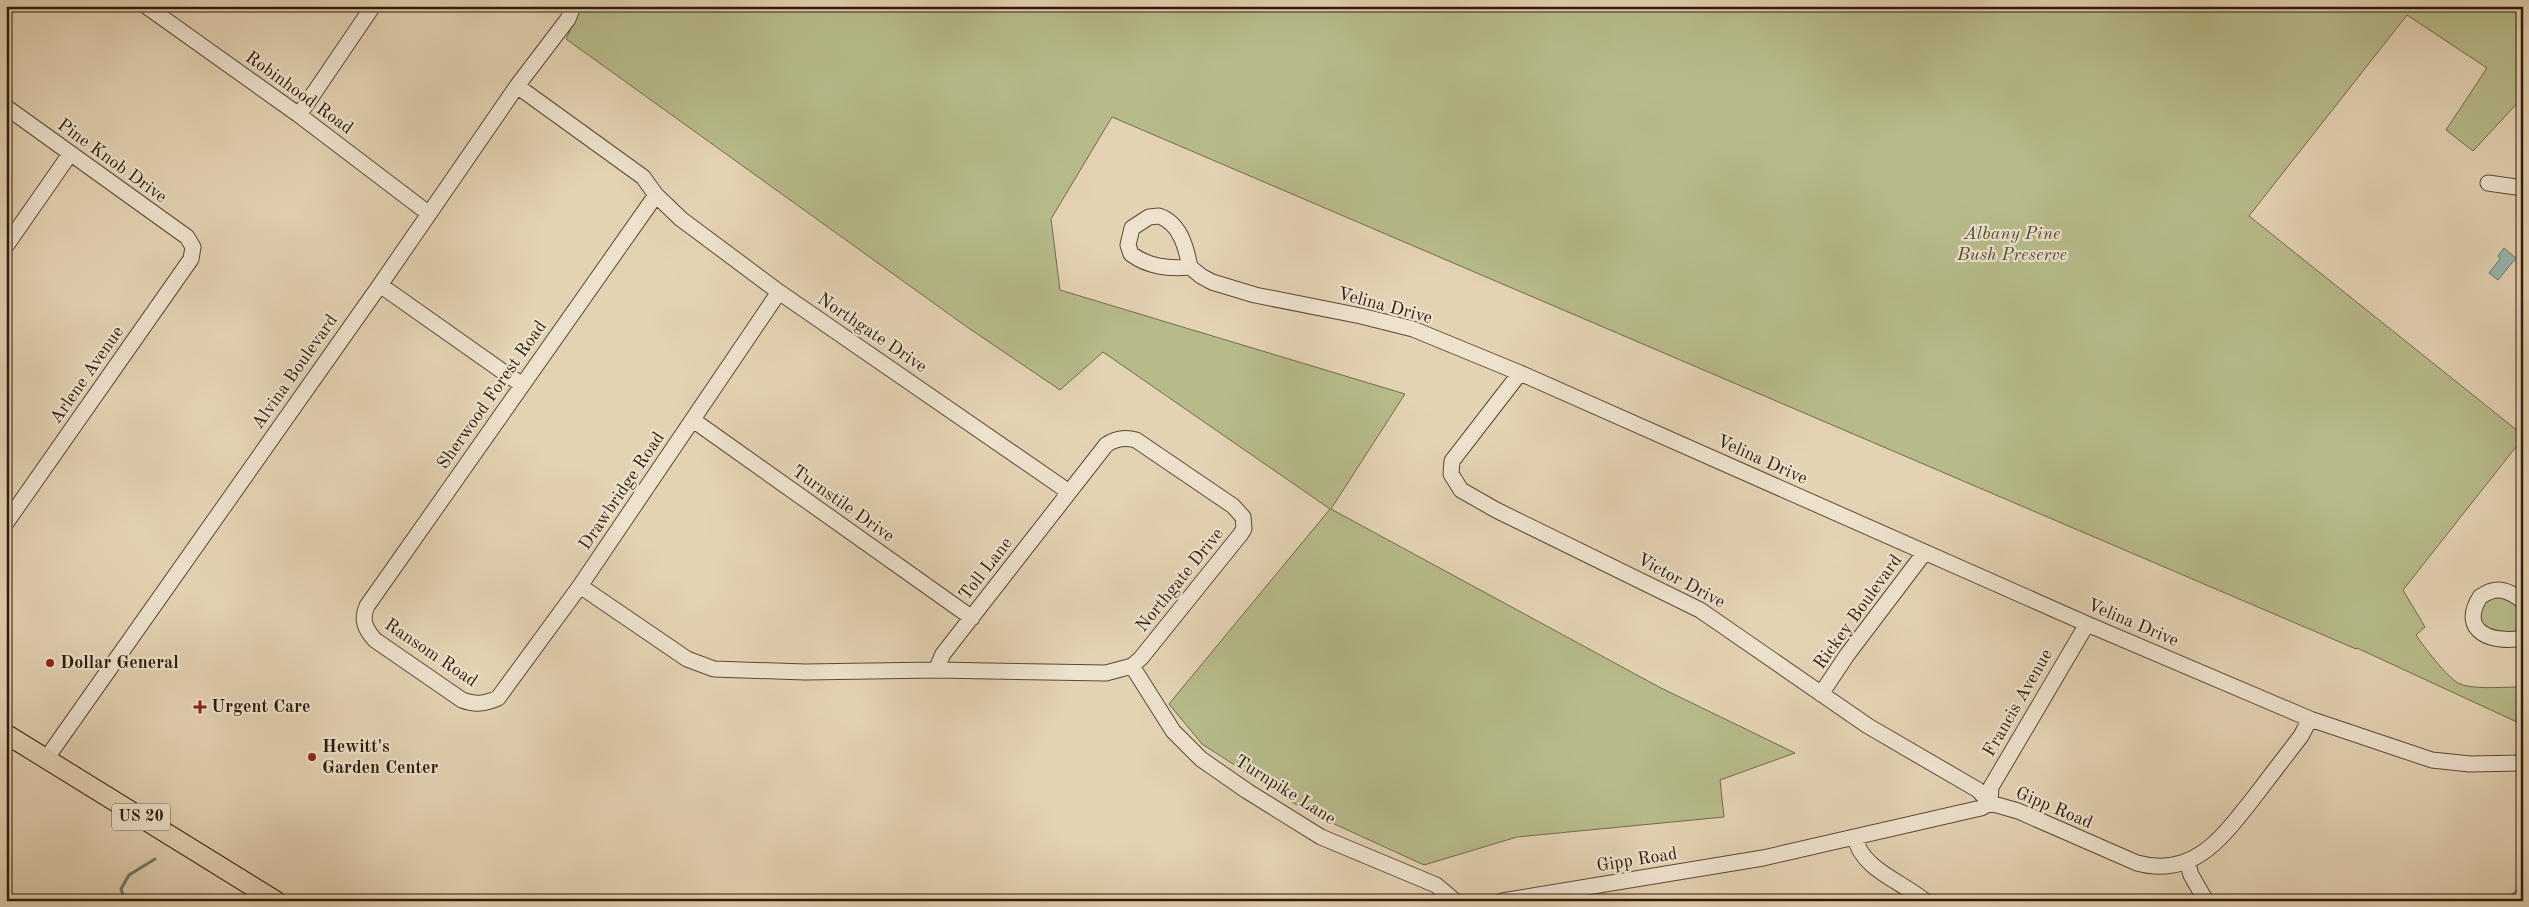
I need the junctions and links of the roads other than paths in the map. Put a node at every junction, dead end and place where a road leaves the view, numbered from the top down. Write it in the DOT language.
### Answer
graph roads {
  1 [pos="146,6"];
  2 [pos="373,6"];
  3 [pos="573,6"];
  4 [pos="517,86"];
  5 [pos="6,107"];
  6 [pos="300,115"];
  7 [pos="70,154"];
  8 [pos="2488,183"];
  9 [pos="2523,188"];
  10 [pos="656,195"];
  11 [pos="428,213"];
  12 [pos="6,246"];
  13 [pos="193,247"];
  14 [pos="1190,267"];
  15 [pos="380,284"];
  16 [pos="779,292"];
  17 [pos="1520,373"];
  18 [pos="522,384"];
  19 [pos="693,420"];
  20 [pos="1069,492"];
  21 [pos="6,523"];
  22 [pos="1925,552"];
  23 [pos="580,586"];
  24 [pos="2523,601"];
  25 [pos="972,618"];
  26 [pos="364,620"];
  27 [pos="2086,624"];
  28 [pos="2523,638"];
  29 [pos="1132,666"];
  30 [pos="936,670"];
  31 [pos="1821,694"];
  32 [pos="486,703"];
  33 [pos="2310,719"];
  34 [pos="6,734"];
  35 [pos="46,759"];
  36 [pos="2523,763"];
  37 [pos="1990,804"];
  38 [pos="1855,837"];
  39 [pos="2187,861"];
  40 [pos="254,895"];
  41 [pos="2523,895"];
  42 [pos="276,901"];
  43 [pos="1455,901"];
  44 [pos="1502,901"];
  45 [pos="1925,901"];
  46 [pos="2206,901"];
  47 [pos="2517,901"];
  1 -- 6 [label="street, Robinhood Road"];
  2 -- 6 [label="street"];
  3 -- 4 [label="street, Alvina Boulevard"];
  4 -- 10 [label="street, Northgate Drive"];
  4 -- 11 [label="street, Alvina Boulevard"];
  5 -- 7 [label="street, Pine Knob Drive"];
  6 -- 11 [label="street, Robinhood Road"];
  7 -- 12 [label="street"];
  7 -- 13 [label="street, Pine Knob Drive"];
  8 -- 9 [label="street"];
  10 -- 16 [label="street, Northgate Drive"];
  10 -- 18 [label="street, Sherwood Forest Road"];
  11 -- 15 [label="street, Alvina Boulevard"];
  13 -- 21 [label="street, Arlene Avenue"];
  14 -- 17 [label="street, Velina Drive"];
  15 -- 18 [label="street"];
  15 -- 35 [label="street, Alvina Boulevard"];
  16 -- 19 [label="street, Drawbridge Road"];
  16 -- 20 [label="street, Northgate Drive"];
  17 -- 22 [label="street, Velina Drive"];
  17 -- 31 [label="street, Victor Drive"];
  18 -- 26 [label="street, Sherwood Forest Road"];
  19 -- 23 [label="street, Drawbridge Road"];
  19 -- 25 [label="street, Turnstile Drive"];
  20 -- 25 [label="street, Toll Lane"];
  20 -- 29 [label="street, Northgate Drive"];
  22 -- 27 [label="street, Velina Drive"];
  22 -- 31 [label="street, Rickey Boulevard"];
  23 -- 30 [label="street"];
  23 -- 32 [label="street, Drawbridge Road"];
  24 -- 28 [label="street"];
  25 -- 30 [label="street, Toll Lane"];
  26 -- 32 [label="street, Ransom Road"];
  27 -- 33 [label="street, Velina Drive"];
  27 -- 37 [label="street, Francis Avenue"];
  29 -- 30 [label="street"];
  29 -- 43 [label="street, Turnpike Lane"];
  31 -- 37 [label="street, Victor Drive"];
  33 -- 36 [label="street"];
  33 -- 39 [label="street, Gipp Road"];
  34 -- 35 [label="main road, US 20"];
  35 -- 40 [label="main road, US 20"];
  37 -- 38 [label="street, Gipp Road"];
  37 -- 39 [label="street, Gipp Road"];
  38 -- 44 [label="street, Gipp Road"];
  38 -- 45 [label="street"];
  39 -- 46 [label="street"];
  40 -- 42 [label="main road, US 20"];
  41 -- 47 [label="street"];
}
